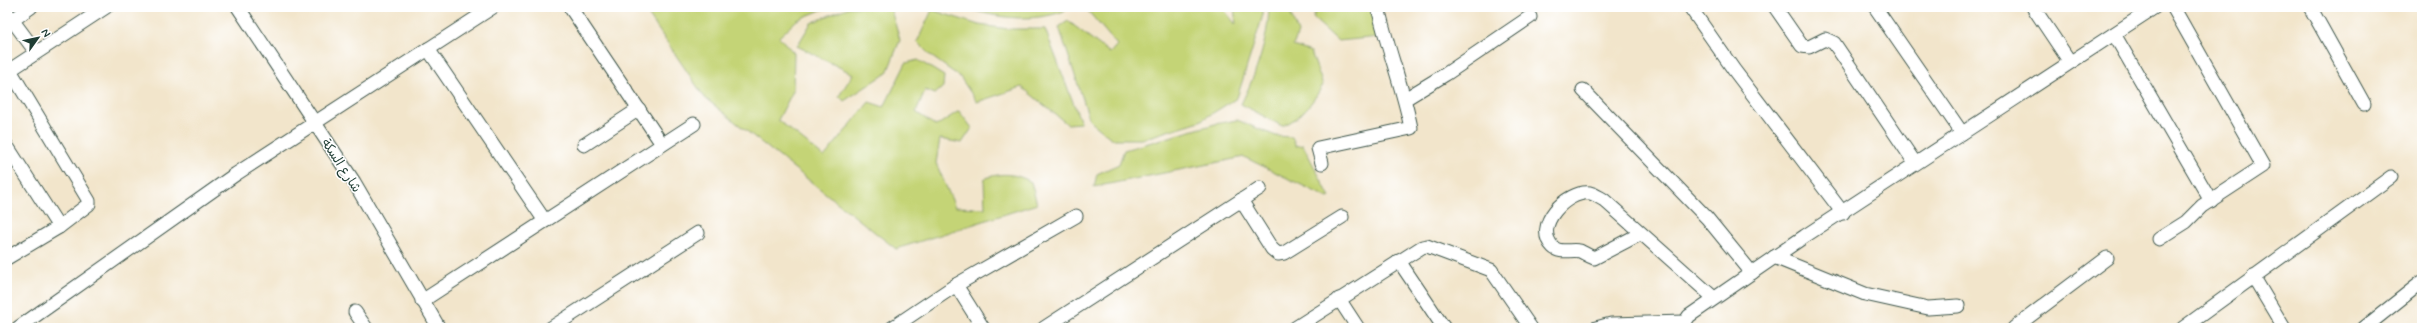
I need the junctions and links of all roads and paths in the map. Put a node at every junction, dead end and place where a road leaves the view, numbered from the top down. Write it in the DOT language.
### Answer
graph roads {
  1 [pos="31,7"];
  2 [pos="106,7"];
  3 [pos="238,7"];
  4 [pos="493,7"];
  5 [pos="570,7"];
  6 [pos="1378,7"];
  7 [pos="1690,7"];
  8 [pos="1775,7"];
  9 [pos="1875,7"];
  10 [pos="2034,7"];
  11 [pos="2155,7"];
  12 [pos="2173,7"];
  13 [pos="2310,7"];
  14 [pos="1530,16"];
  15 [pos="10,17"];
  16 [pos="2114,34"];
  17 [pos="428,49"];
  18 [pos="36,52"];
  19 [pos="2070,62"];
  20 [pos="9,71"];
  21 [pos="1583,90"];
  22 [pos="1405,98"];
  23 [pos="2364,104"];
  24 [pos="639,109"];
  25 [pos="314,123"];
  26 [pos="694,124"];
  27 [pos="1962,133"];
  28 [pos="662,144"];
  29 [pos="584,145"];
  30 [pos="7,146"];
  31 [pos="1322,163"];
  32 [pos="1915,163"];
  33 [pos="2391,177"];
  34 [pos="1260,188"];
  35 [pos="1241,200"];
  36 [pos="2211,201"];
  37 [pos="1843,213"];
  38 [pos="1076,216"];
  39 [pos="1342,217"];
  40 [pos="545,221"];
  41 [pos="59,227"];
  42 [pos="698,233"];
  43 [pos="1640,234"];
  44 [pos="2159,239"];
  45 [pos="1774,257"];
  46 [pos="7,258"];
  47 [pos="2107,258"];
  48 [pos="1399,261"];
  49 [pos="1752,273"];
  50 [pos="2253,276"];
  51 [pos="2422,282"];
  52 [pos="956,285"];
  53 [pos="1714,298"];
  54 [pos="1339,300"];
  55 [pos="422,301"];
  56 [pos="1958,306"];
  57 [pos="355,312"];
  58 [pos="1685,325"];
  59 [pos="24,327"];
  60 [pos="366,328"];
  61 [pos="439,328"];
  62 [pos="551,328"];
  63 [pos="892,328"];
  64 [pos="983,328"];
  65 [pos="1044,328"];
  66 [pos="1295,328"];
  67 [pos="1358,328"];
  68 [pos="1444,328"];
  69 [pos="1531,328"];
  70 [pos="1596,328"];
  71 [pos="2014,328"];
  72 [pos="2183,328"];
  73 [pos="2284,328"];
  74 [pos="2364,328"];
  1 -- 15 [label="street"];
  2 -- 18 [label="street"];
  3 -- 25 [label="street, شارع السكة"];
  4 -- 17 [label="street"];
  5 -- 24 [label="street"];
  6 -- 22 [label="street"];
  7 -- 37 [label="street"];
  8 -- 32 [label="street"];
  9 -- 27 [label="street"];
  10 -- 19 [label="street"];
  11 -- 16 [label="street"];
  12 -- 36 [label="street"];
  13 -- 23 [label="street"];
  14 -- 22 [label="street"];
  15 -- 18 [label="street"];
  16 -- 19 [label="street"];
  16 -- 36 [label="street"];
  17 -- 25 [label="street"];
  17 -- 40 [label="street"];
  18 -- 20 [label="street"];
  19 -- 27 [label="street"];
  20 -- 41 [label="street"];
  21 -- 49 [label="street"];
  22 -- 31 [label="street"];
  24 -- 28 [label="street"];
  24 -- 29 [label="street"];
  25 -- 55 [label="street, شارع السكة"];
  25 -- 59 [label="street"];
  26 -- 28 [label="street"];
  27 -- 32 [label="street"];
  28 -- 40 [label="street"];
  30 -- 41 [label="street"];
  32 -- 37 [label="street"];
  33 -- 50 [label="street"];
  34 -- 35 [label="street"];
  35 -- 39 [label="street"];
  35 -- 65 [label="street"];
  36 -- 44 [label="street"];
  37 -- 45 [label="street"];
  38 -- 52 [label="street"];
  40 -- 55 [label="street"];
  41 -- 46 [label="street"];
  42 -- 62 [label="street"];
  43 -- 43 [label="street"];
  43 -- 53 [label="street"];
  45 -- 49 [label="street"];
  45 -- 56 [label="street"];
  47 -- 71 [label="street"];
  48 -- 54 [label="street"];
  48 -- 68 [label="street"];
  48 -- 69 [label="street"];
  49 -- 53 [label="street"];
  50 -- 72 [label="street"];
  50 -- 73 [label="street"];
  51 -- 74 [label="street"];
  52 -- 63 [label="street"];
  52 -- 64 [label="street"];
  53 -- 58 [label="street"];
  54 -- 66 [label="street"];
  54 -- 67 [label="street"];
  55 -- 61 [label="street, شارع السكة"];
  57 -- 60 [label="street"];
  58 -- 70 [label="street"];
}
